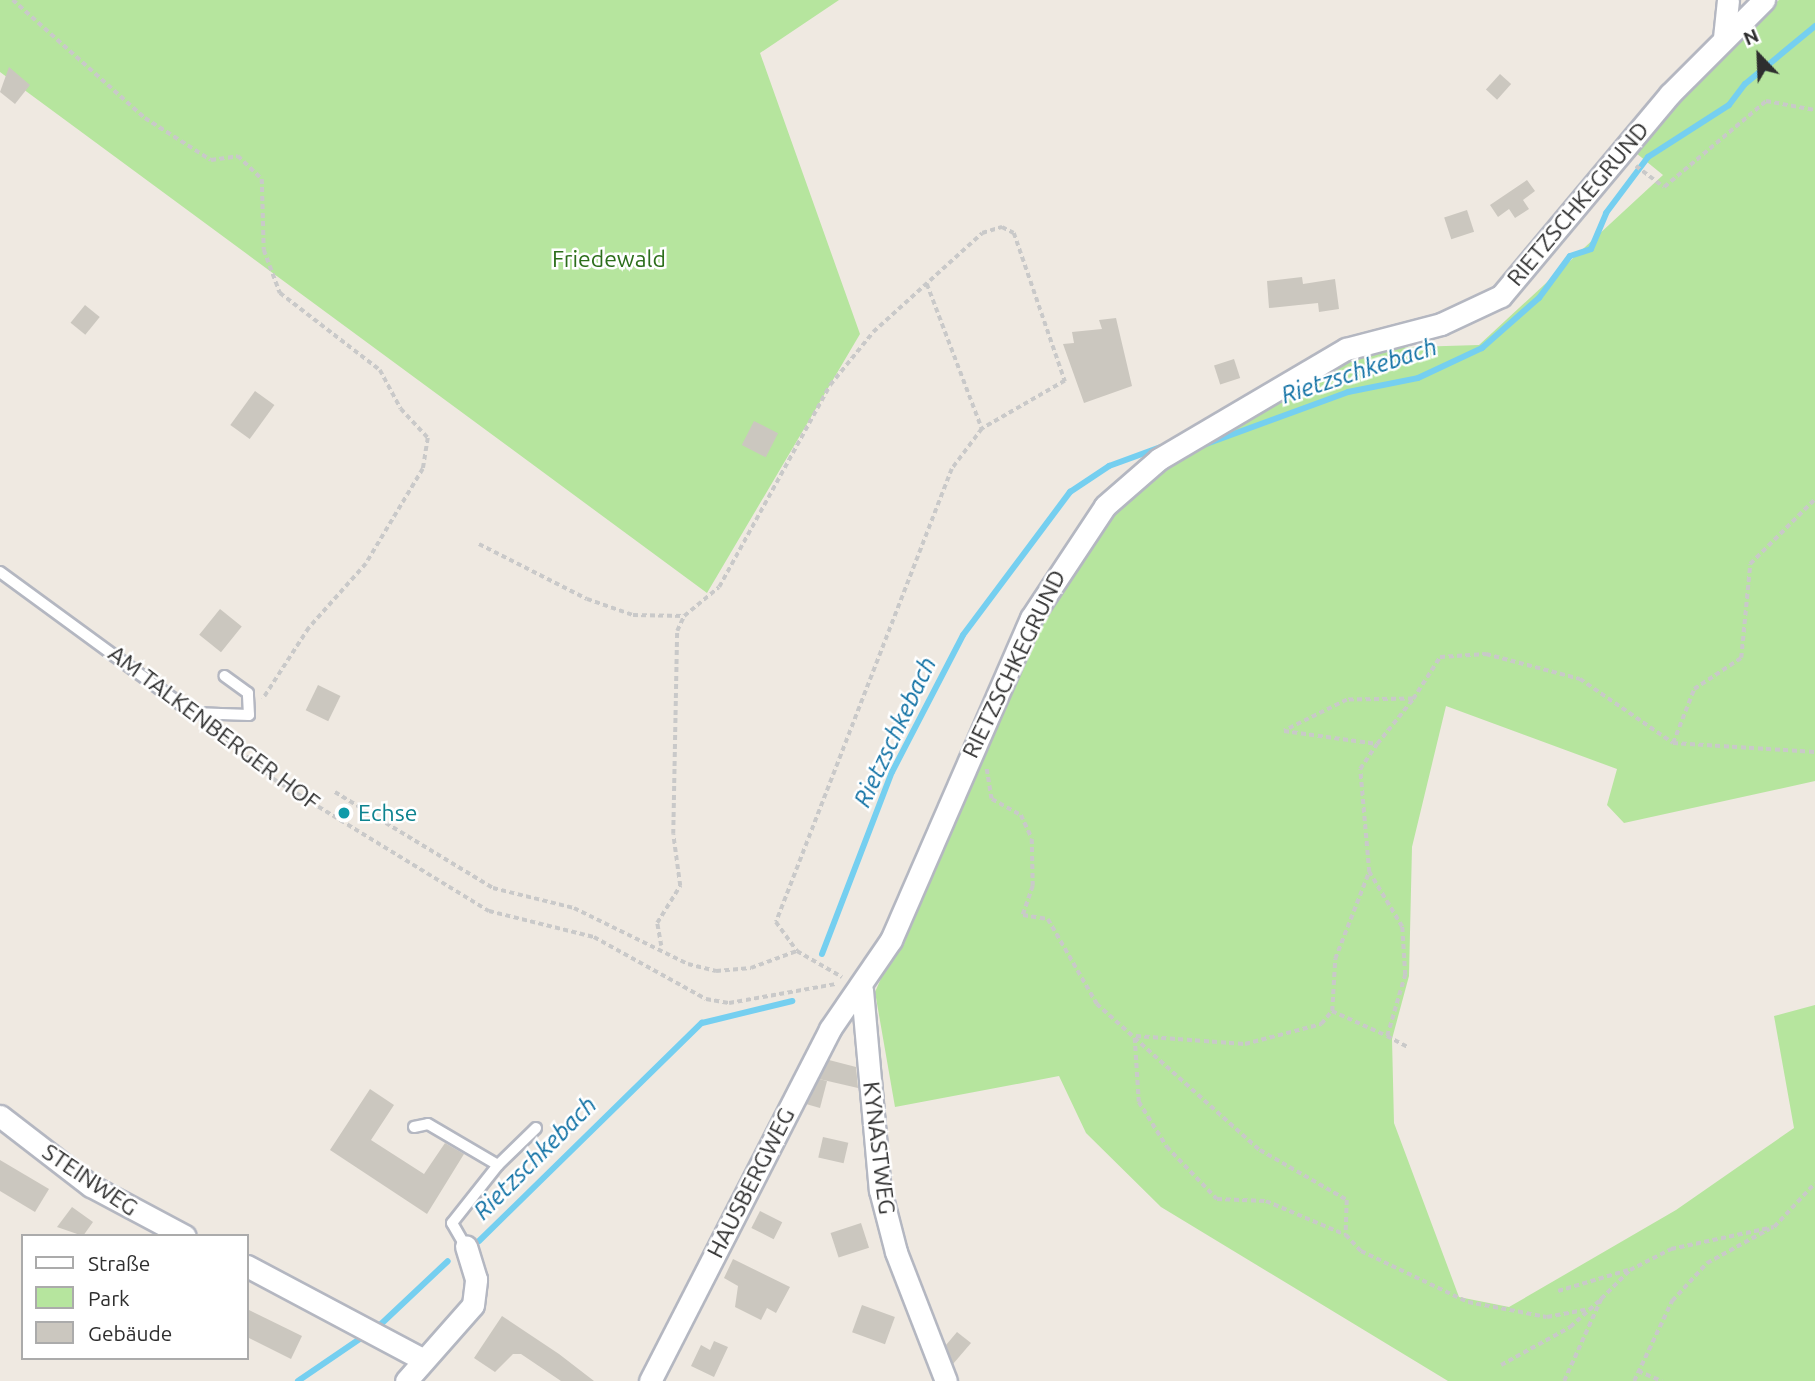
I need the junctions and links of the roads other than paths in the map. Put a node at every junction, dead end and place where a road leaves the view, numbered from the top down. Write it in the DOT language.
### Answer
graph roads {
  1 [pos="1728,0"];
  2 [pos="1764,0"];
  3 [pos="1724,38"];
  4 [pos="0,572"];
  5 [pos="225,676"];
  6 [pos="862,990"];
  7 [pos="0,1116"];
  8 [pos="414,1127"];
  9 [pos="536,1128"];
  10 [pos="498,1165"];
  11 [pos="180,1234"];
  12 [pos="466,1247"];
  13 [pos="248,1267"];
  14 [pos="424,1360"];
  15 [pos="406,1381"];
  16 [pos="650,1381"];
  17 [pos="946,1381"];
  1 -- 3 [label="street"];
  2 -- 3 [label="street, RIETZSCHKEGRUND"];
  3 -- 6 [label="street, RIETZSCHKEGRUND"];
  4 -- 5 [label="lane, AM TALKENBERGER HOF"];
  6 -- 16 [label="street, HAUSBERGWEG"];
  6 -- 17 [label="street, KYNASTWEG"];
  7 -- 11 [label="street, STEINWEG"];
  8 -- 10 [label="lane"];
  9 -- 10 [label="lane"];
  10 -- 12 [label="lane"];
  12 -- 14 [label="street"];
  13 -- 14 [label="street"];
  14 -- 15 [label="street"];
}
